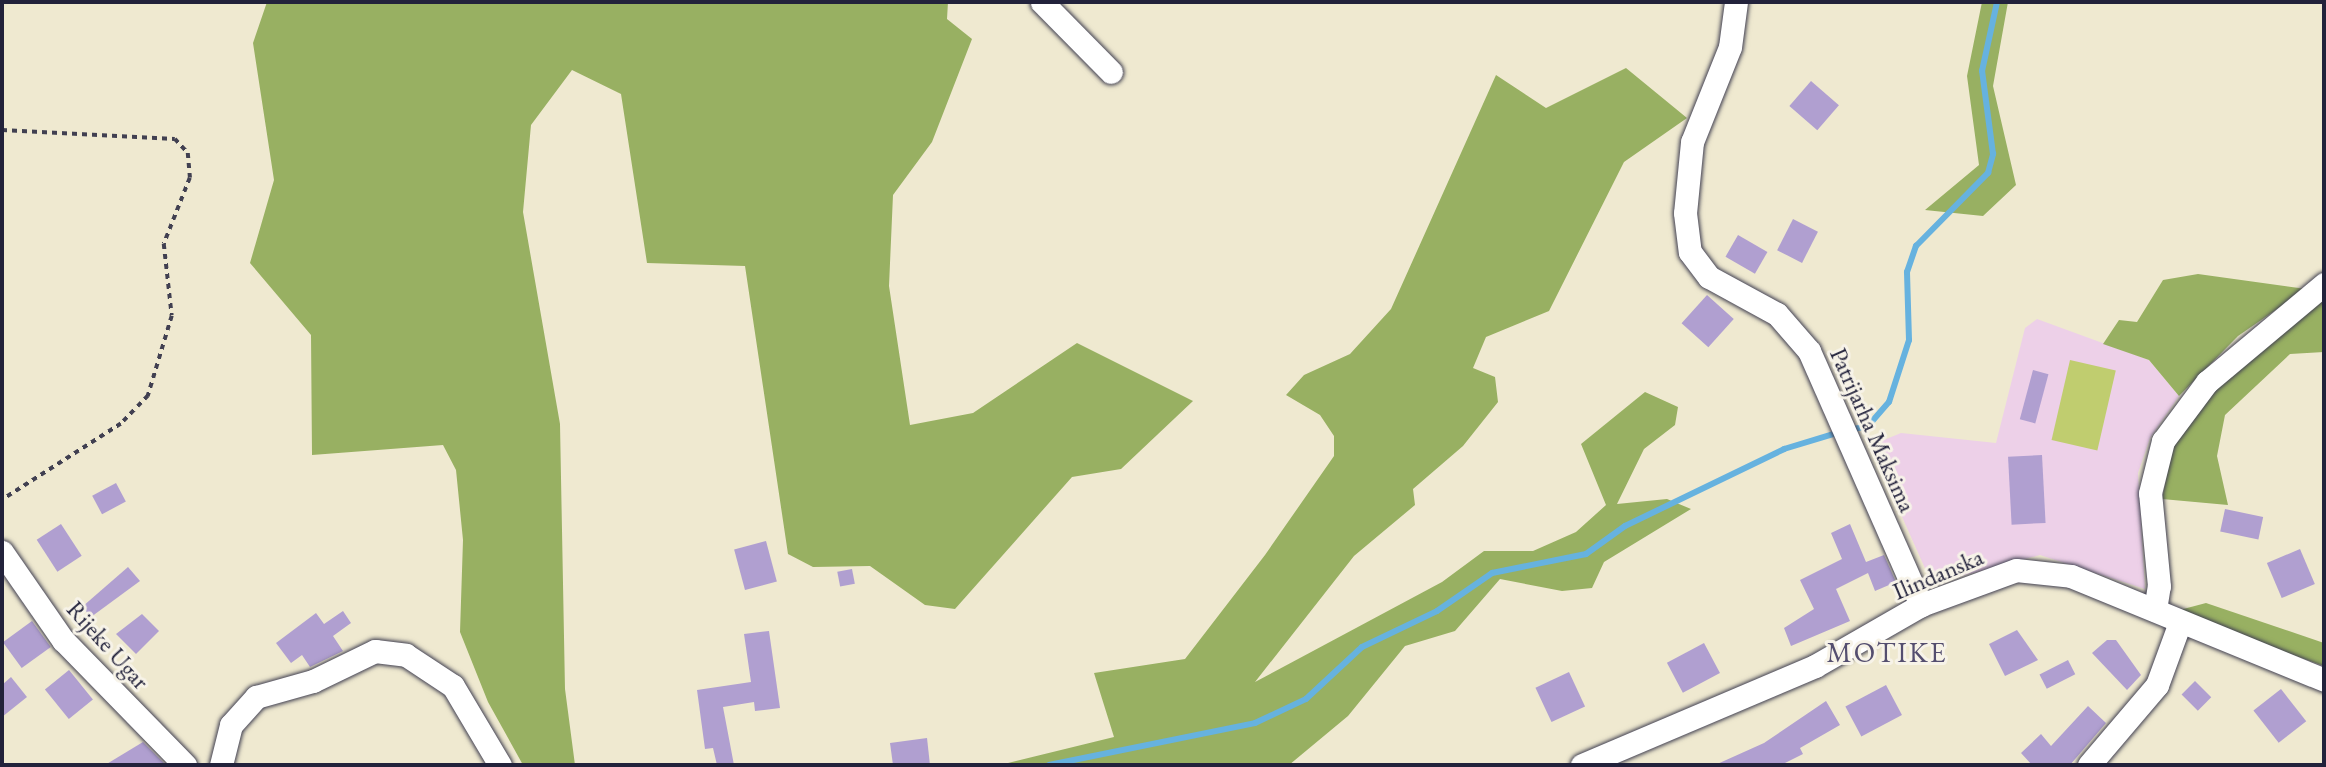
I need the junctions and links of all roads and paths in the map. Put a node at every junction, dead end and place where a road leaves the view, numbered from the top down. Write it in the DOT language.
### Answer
graph roads {
  1 [pos="1042,2"];
  2 [pos="1736,2"];
  3 [pos="1111,72"];
  4 [pos="2,130"];
  5 [pos="2324,285"];
  6 [pos="2,500"];
  7 [pos="2,552"];
  8 [pos="1921,605"];
  9 [pos="2155,610"];
  10 [pos="2180,622"];
  11 [pos="2324,680"];
  12 [pos="185,765"];
  13 [pos="220,765"];
  14 [pos="500,765"];
  15 [pos="1582,765"];
  16 [pos="2089,765"];
  1 -- 3 [label="street"];
  2 -- 8 [label="street, Patrijarha Maksima"];
  4 -- 6 [label="path"];
  5 -- 9 [label="street"];
  7 -- 12 [label="street, Rijeke Ugar"];
  8 -- 9 [label="street, Ilindanska"];
  8 -- 15 [label="street, Ilindanska"];
  9 -- 10 [label="street, Ilindanska"];
  10 -- 11 [label="street, Ilindanska"];
  10 -- 16 [label="street"];
  13 -- 14 [label="street"];
}
